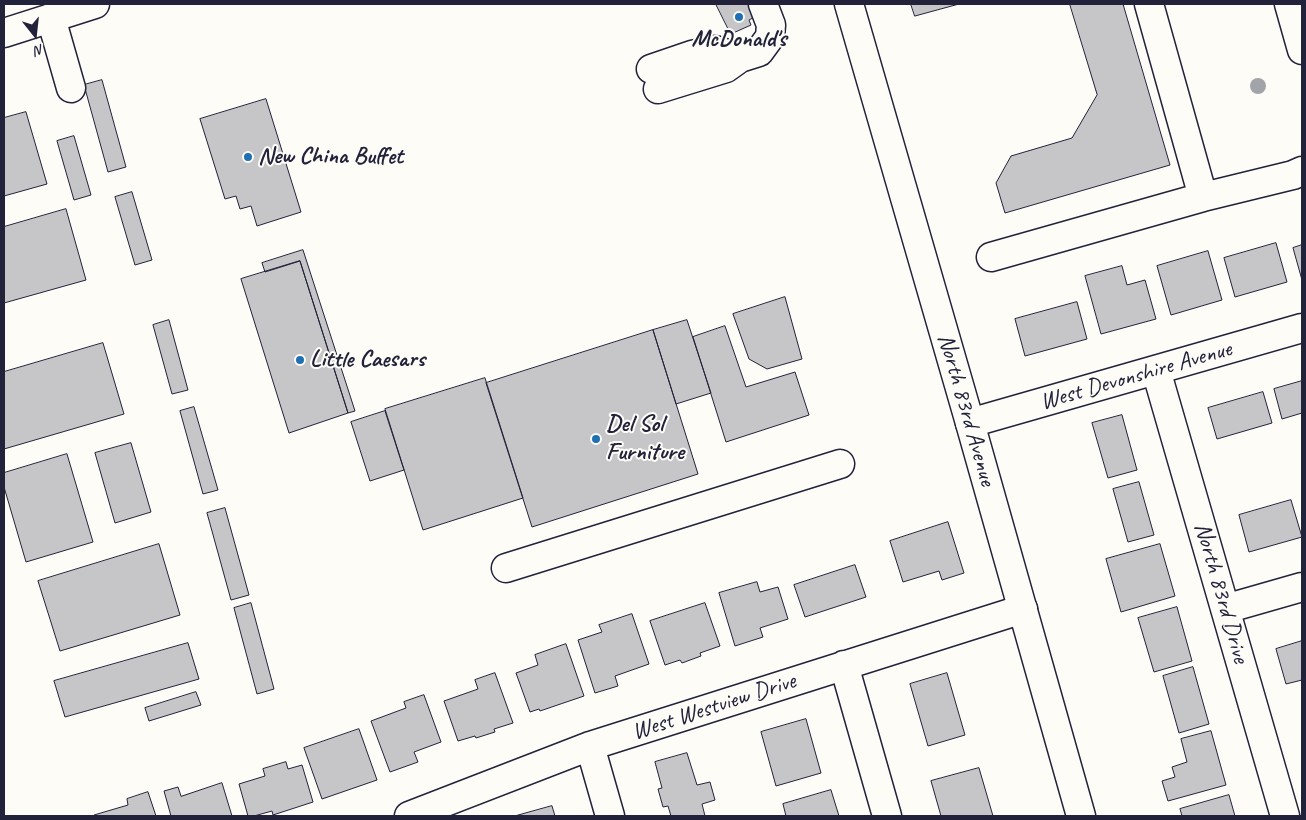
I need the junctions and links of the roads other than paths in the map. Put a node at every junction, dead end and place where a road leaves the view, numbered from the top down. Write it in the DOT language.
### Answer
graph roads {
  1 [pos="95,4"];
  2 [pos="763,4"];
  3 [pos="849,4"];
  4 [pos="1149,4"];
  5 [pos="1289,4"];
  6 [pos="51,18"];
  7 [pos="4,33"];
  8 [pos="1302,50"];
  9 [pos="654,79"];
  10 [pos="71,88"];
  11 [pos="1302,171"];
  12 [pos="1203,197"];
  13 [pos="991,257"];
  14 [pos="1302,328"];
  15 [pos="1156,370"];
  16 [pos="970,423"];
  17 [pos="840,464"];
  18 [pos="506,568"];
  19 [pos="1302,587"];
  20 [pos="1225,609"];
  21 [pos="1023,610"];
  22 [pos="844,665"];
  23 [pos="590,746"];
  24 [pos="409,816"];
  25 [pos="610,816"];
  26 [pos="887,816"];
  27 [pos="1081,816"];
  28 [pos="1285,816"];
  1 -- 6 [label="street"];
  2 -- 9 [label="street"];
  3 -- 16 [label="street, North 83rd Avenue"];
  4 -- 12 [label="street"];
  5 -- 8 [label="street"];
  6 -- 7 [label="street"];
  6 -- 10 [label="street"];
  11 -- 12 [label="street"];
  12 -- 13 [label="street"];
  14 -- 15 [label="street, West Devonshire Avenue"];
  15 -- 16 [label="street, West Devonshire Avenue"];
  15 -- 20 [label="street, North 83rd Drive"];
  16 -- 21 [label="street, North 83rd Avenue"];
  17 -- 18 [label="street"];
  19 -- 20 [label="street"];
  20 -- 28 [label="street, North 83rd Drive"];
  21 -- 22 [label="street, West Westview Drive"];
  21 -- 27 [label="street, North 83rd Avenue"];
  22 -- 23 [label="street, West Westview Drive"];
  22 -- 26 [label="street"];
  23 -- 24 [label="street, West Westview Drive"];
  23 -- 25 [label="street"];
}
